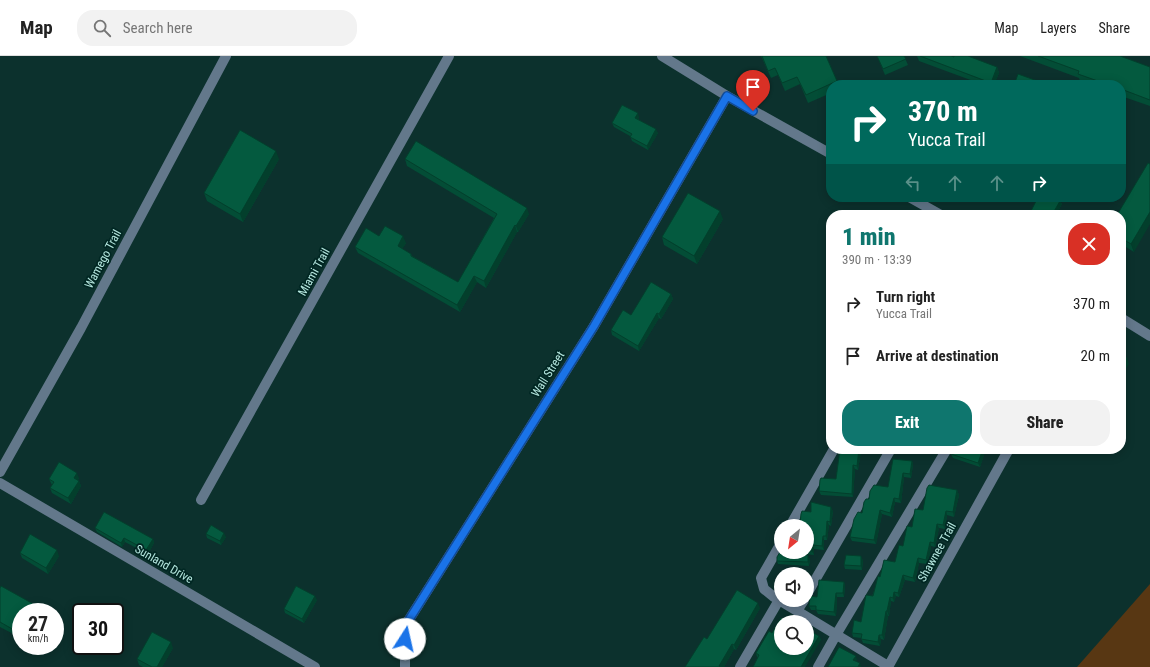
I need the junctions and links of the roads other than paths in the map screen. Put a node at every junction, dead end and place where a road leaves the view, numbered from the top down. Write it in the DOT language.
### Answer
graph roads {
  1 [pos="226,56"];
  2 [pos="449,56"];
  3 [pos="662,56"];
  4 [pos="727,96"];
  5 [pos="826,151"];
  6 [pos="918,202"];
  7 [pos="932,210"];
  8 [pos="1126,321"];
  9 [pos="1150,336"];
  10 [pos="831,454"];
  11 [pos="888,454"];
  12 [pos="944,454"];
  13 [pos="1006,454"];
  14 [pos="0,472"];
  15 [pos="0,483"];
  16 [pos="201,500"];
  17 [pos="794,519"];
  18 [pos="774,555"];
  19 [pos="814,582"];
  20 [pos="774,596"];
  21 [pos="775,607"];
  22 [pos="790,607"];
  23 [pos="800,607"];
  24 [pos="797,611"];
  25 [pos="836,635"];
  26 [pos="315,667"];
  27 [pos="405,667"];
  28 [pos="740,667"];
  29 [pos="818,667"];
  30 [pos="888,667"];
  1 -- 14 [label="street, Wamego Trail"];
  2 -- 16 [label="street, Miami Trail"];
  3 -- 4 [label="street"];
  4 -- 5 [label="street"];
  4 -- 27 [label="street, Wall Street"];
  6 -- 7 [label="street"];
  8 -- 9 [label="street"];
  10 -- 17 [label="street"];
  11 -- 19 [label="street"];
  12 -- 25 [label="street"];
  13 -- 30 [label="street, Shawnee Trail"];
  15 -- 26 [label="street, Sunland Drive"];
  18 -- 20 [label="street"];
  21 -- 28 [label="street"];
  22 -- 24 [label="street"];
  23 -- 24 [label="street"];
  24 -- 25 [label="street"];
  25 -- 29 [label="street"];
  25 -- 30 [label="street"];
}
